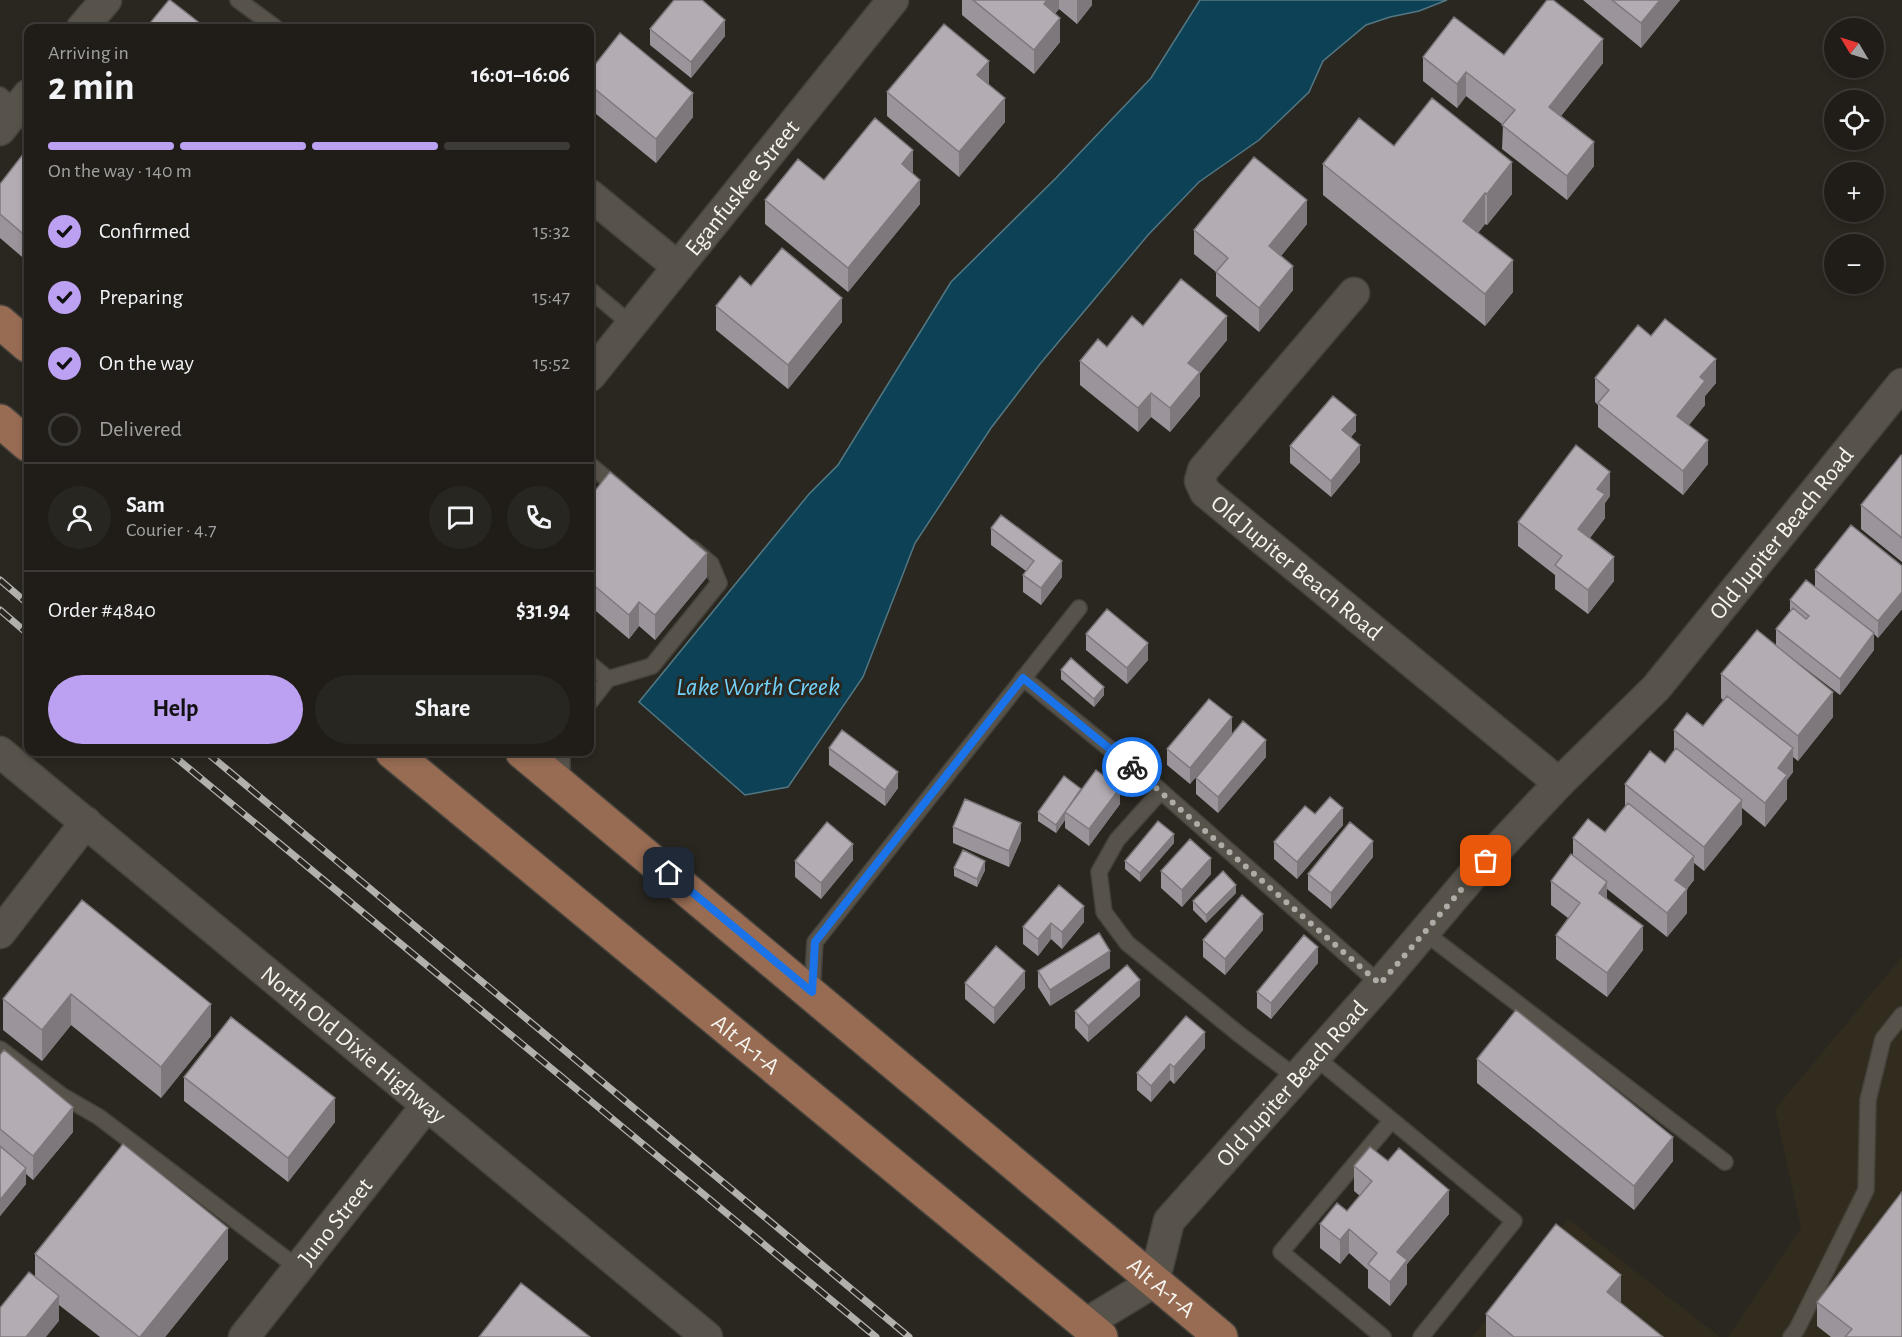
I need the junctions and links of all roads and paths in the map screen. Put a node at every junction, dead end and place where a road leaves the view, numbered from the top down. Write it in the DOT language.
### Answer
graph roads {
  1 [pos="106,0"];
  2 [pos="238,0"];
  3 [pos="893,0"];
  4 [pos="85,24"];
  5 [pos="271,24"];
  6 [pos="594,198"];
  7 [pos="678,267"];
  8 [pos="594,293"];
  9 [pos="1354,293"];
  10 [pos="0,322"];
  11 [pos="632,325"];
  12 [pos="24,343"];
  13 [pos="594,371"];
  14 [pos="1902,384"];
  15 [pos="0,421"];
  16 [pos="24,442"];
  17 [pos="594,475"];
  18 [pos="633,501"];
  19 [pos="677,536"];
  20 [pos="1079,608"];
  21 [pos="594,667"];
  22 [pos="1023,678"];
  23 [pos="608,679"];
  24 [pos="594,697"];
  25 [pos="0,752"];
  26 [pos="397,756"];
  27 [pos="527,756"];
  28 [pos="562,756"];
  29 [pos="1559,783"];
  30 [pos="561,784"];
  31 [pos="1161,791"];
  32 [pos="86,822"];
  33 [pos="1424,932"];
  34 [pos="0,933"];
  35 [pos="1380,984"];
  36 [pos="812,992"];
  37 [pos="1902,1015"];
  38 [pos="0,1049"];
  39 [pos="1306,1068"];
  40 [pos="427,1105"];
  41 [pos="1391,1121"];
  42 [pos="1725,1162"];
  43 [pos="298,1268"];
  44 [pos="1154,1282"];
  45 [pos="1093,1330"];
  46 [pos="691,1332"];
  47 [pos="244,1337"];
  48 [pos="1221,1337"];
  49 [pos="1383,1337"];
  50 [pos="1421,1337"];
  51 [pos="1791,1337"];
  1 -- 4 [label="street"];
  2 -- 5 [label="lane"];
  3 -- 7 [label="street, Eganfuskee Street"];
  6 -- 7 [label="street"];
  7 -- 11 [label="street, Eganfuskee Street"];
  8 -- 11 [label="lane"];
  9 -- 29 [label="street, Old Jupiter Beach Road"];
  10 -- 12 [label="main road"];
  11 -- 13 [label="street, Eganfuskee Street"];
  14 -- 29 [label="street, Old Jupiter Beach Road"];
  15 -- 16 [label="main road"];
  17 -- 18 [label="lane"];
  19 -- 23 [label="lane"];
  20 -- 22 [label="lane"];
  21 -- 23 [label="lane"];
  22 -- 31 [label="lane"];
  22 -- 36 [label="lane"];
  23 -- 24 [label="lane"];
  25 -- 32 [label="street, North Old Dixie Highway"];
  26 -- 45 [label="main road, Alt A-1-A"];
  27 -- 30 [label="main road, Alt A-1-A"];
  28 -- 30 [label="lane"];
  29 -- 33 [label="street, Old Jupiter Beach Road"];
  30 -- 36 [label="main road, Alt A-1-A"];
  31 -- 35 [label="lane"];
  31 -- 39 [label="lane"];
  32 -- 34 [label="street"];
  32 -- 40 [label="street, North Old Dixie Highway"];
  33 -- 35 [label="street, Old Jupiter Beach Road"];
  33 -- 42 [label="lane"];
  35 -- 39 [label="street, Old Jupiter Beach Road"];
  36 -- 44 [label="main road, Alt A-1-A"];
  37 -- 51 [label="lane"];
  38 -- 43 [label="lane"];
  39 -- 41 [label="lane"];
  39 -- 44 [label="street, Old Jupiter Beach Road"];
  40 -- 43 [label="street, Juno Street"];
  40 -- 46 [label="street, North Old Dixie Highway"];
  41 -- 49 [label="lane"];
  41 -- 50 [label="lane"];
  43 -- 47 [label="street, Juno Street"];
  44 -- 45 [label="street"];
  44 -- 48 [label="main road, Alt A-1-A"];
}
